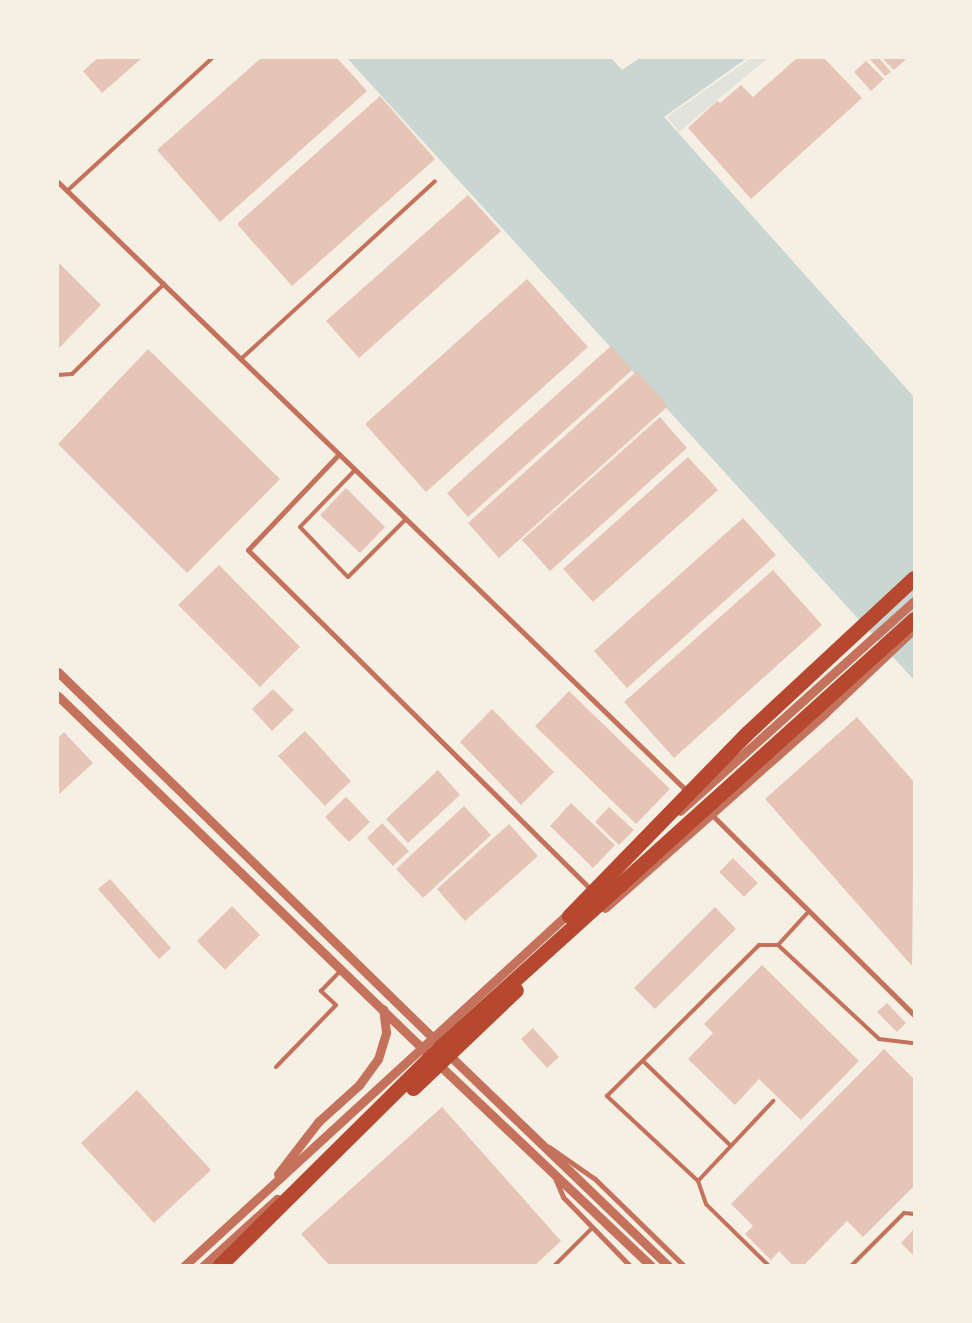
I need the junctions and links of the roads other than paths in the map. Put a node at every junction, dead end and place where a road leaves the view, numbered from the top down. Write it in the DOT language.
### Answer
graph roads {
  1 [pos="212,58"];
  2 [pos="435,181"];
  3 [pos="58,182"];
  4 [pos="67,191"];
  5 [pos="164,284"];
  6 [pos="241,359"];
  7 [pos="58,376"];
  8 [pos="339,454"];
  9 [pos="355,470"];
  10 [pos="406,519"];
  11 [pos="914,578"];
  12 [pos="914,601"];
  13 [pos="914,611"];
  14 [pos="914,619"];
  15 [pos="914,630"];
  16 [pos="58,672"];
  17 [pos="58,696"];
  18 [pos="828,696"];
  19 [pos="695,798"];
  20 [pos="711,814"];
  21 [pos="592,891"];
  22 [pos="809,911"];
  23 [pos="778,945"];
  24 [pos="341,970"];
  25 [pos="383,1009"];
  26 [pos="914,1015"];
  27 [pos="914,1043"];
  28 [pos="422,1047"];
  29 [pos="437,1048"];
  30 [pos="643,1061"];
  31 [pos="276,1067"];
  32 [pos="773,1101"];
  33 [pos="538,1140"];
  34 [pos="730,1146"];
  35 [pos="552,1172"];
  36 [pos="698,1181"];
  37 [pos="262,1194"];
  38 [pos="914,1214"];
  39 [pos="592,1228"];
  40 [pos="184,1266"];
  41 [pos="203,1266"];
  42 [pos="219,1266"];
  43 [pos="230,1266"];
  44 [pos="554,1266"];
  45 [pos="630,1266"];
  46 [pos="651,1266"];
  47 [pos="668,1266"];
  48 [pos="684,1266"];
  49 [pos="769,1266"];
  50 [pos="851,1266"];
  1 -- 4 [label="lane"];
  2 -- 6 [label="lane"];
  3 -- 4 [label="street"];
  4 -- 5 [label="street"];
  5 -- 6 [label="street"];
  5 -- 7 [label="lane"];
  6 -- 8 [label="street"];
  8 -- 9 [label="street"];
  8 -- 21 [label="street"];
  9 -- 10 [label="street"];
  9 -- 10 [label="lane"];
  10 -- 19 [label="street"];
  11 -- 29 [label="highway"];
  12 -- 19 [label="street"];
  13 -- 18 [label="highway"];
  14 -- 18 [label="highway"];
  15 -- 20 [label="street"];
  15 -- 43 [label="highway"];
  16 -- 29 [label="street"];
  17 -- 24 [label="street"];
  18 -- 29 [label="highway"];
  19 -- 20 [label="street"];
  19 -- 21 [label="street"];
  20 -- 22 [label="street"];
  20 -- 29 [label="street"];
  21 -- 29 [label="street"];
  22 -- 23 [label="lane"];
  22 -- 26 [label="street"];
  23 -- 27 [label="lane"];
  23 -- 30 [label="lane"];
  24 -- 25 [label="street"];
  24 -- 31 [label="lane"];
  25 -- 28 [label="street"];
  25 -- 37 [label="street"];
  28 -- 29 [label="street"];
  28 -- 29 [label="street"];
  28 -- 37 [label="street"];
  29 -- 33 [label="street"];
  29 -- 35 [label="street"];
  29 -- 41 [label="street"];
  29 -- 42 [label="highway"];
  30 -- 34 [label="lane"];
  30 -- 36 [label="lane"];
  32 -- 34 [label="lane"];
  33 -- 47 [label="street"];
  33 -- 48 [label="street"];
  34 -- 36 [label="lane"];
  35 -- 39 [label="street"];
  35 -- 46 [label="street"];
  36 -- 49 [label="lane"];
  37 -- 40 [label="street"];
  38 -- 50 [label="lane"];
  39 -- 44 [label="lane"];
  39 -- 45 [label="street"];
}
